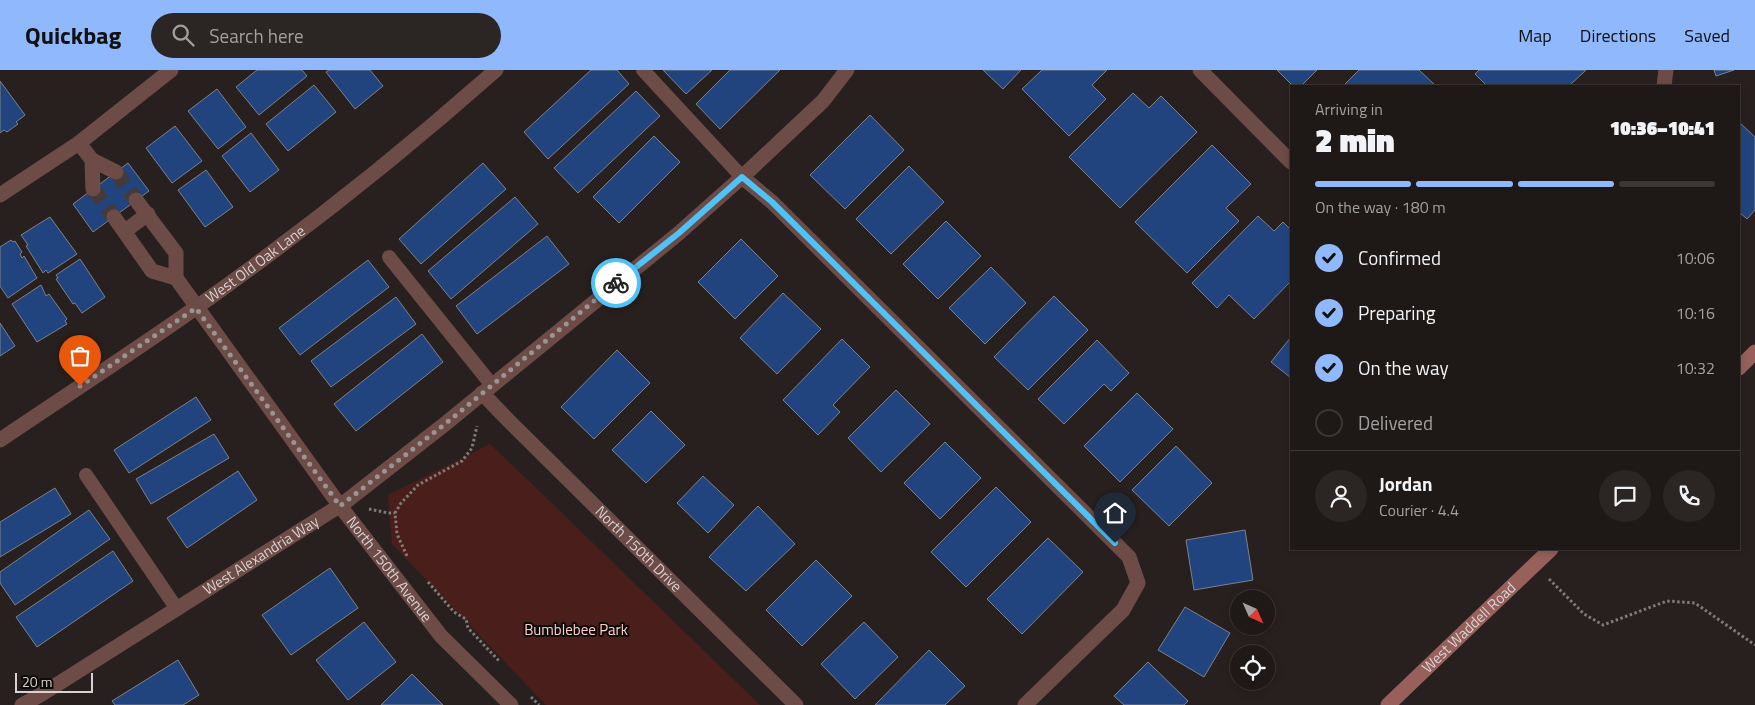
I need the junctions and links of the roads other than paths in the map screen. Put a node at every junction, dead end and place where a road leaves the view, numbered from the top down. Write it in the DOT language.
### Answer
graph roads {
  1 [pos="171,70"];
  2 [pos="496,70"];
  3 [pos="643,70"];
  4 [pos="847,70"];
  5 [pos="1200,70"];
  6 [pos="1666,70"];
  7 [pos="1664,85"];
  8 [pos="79,143"];
  9 [pos="92,160"];
  10 [pos="1290,161"];
  11 [pos="116,172"];
  12 [pos="742,177"];
  13 [pos="93,189"];
  14 [pos="0,195"];
  15 [pos="136,200"];
  16 [pos="148,214"];
  17 [pos="114,217"];
  18 [pos="125,231"];
  19 [pos="389,257"];
  20 [pos="176,278"];
  21 [pos="196,308"];
  22 [pos="1755,352"];
  23 [pos="1740,367"];
  24 [pos="487,389"];
  25 [pos="0,440"];
  26 [pos="86,475"];
  27 [pos="340,506"];
  28 [pos="1550,550"];
  29 [pos="177,609"];
  30 [pos="46,700"];
  31 [pos="22,705"];
  32 [pos="511,705"];
  33 [pos="796,705"];
  34 [pos="1025,705"];
  35 [pos="1388,705"];
  1 -- 8 [label="street"];
  2 -- 21 [label="street, West Old Oak Lane"];
  3 -- 12 [label="lane"];
  4 -- 12 [label="street, West Alexandria Way"];
  5 -- 10 [label="street"];
  6 -- 7 [label="street"];
  8 -- 9 [label="street"];
  8 -- 14 [label="street"];
  9 -- 11 [label="street"];
  9 -- 13 [label="street"];
  12 -- 24 [label="street, West Alexandria Way"];
  12 -- 34 [label="street"];
  15 -- 16 [label="street"];
  16 -- 18 [label="street"];
  16 -- 20 [label="street"];
  17 -- 18 [label="street"];
  18 -- 20 [label="street"];
  19 -- 24 [label="lane"];
  20 -- 21 [label="street, North 150th Avenue"];
  21 -- 25 [label="street, West Old Oak Lane"];
  21 -- 27 [label="street, North 150th Avenue"];
  22 -- 23 [label="main road"];
  24 -- 27 [label="street, West Alexandria Way"];
  24 -- 33 [label="street, North 150th Drive"];
  26 -- 29 [label="lane"];
  27 -- 29 [label="street, West Alexandria Way"];
  27 -- 32 [label="street, North 150th Avenue"];
  28 -- 35 [label="main road, West Waddell Road"];
  29 -- 30 [label="street, West Alexandria Way"];
  30 -- 31 [label="street, West Alexandria Way"];
}
